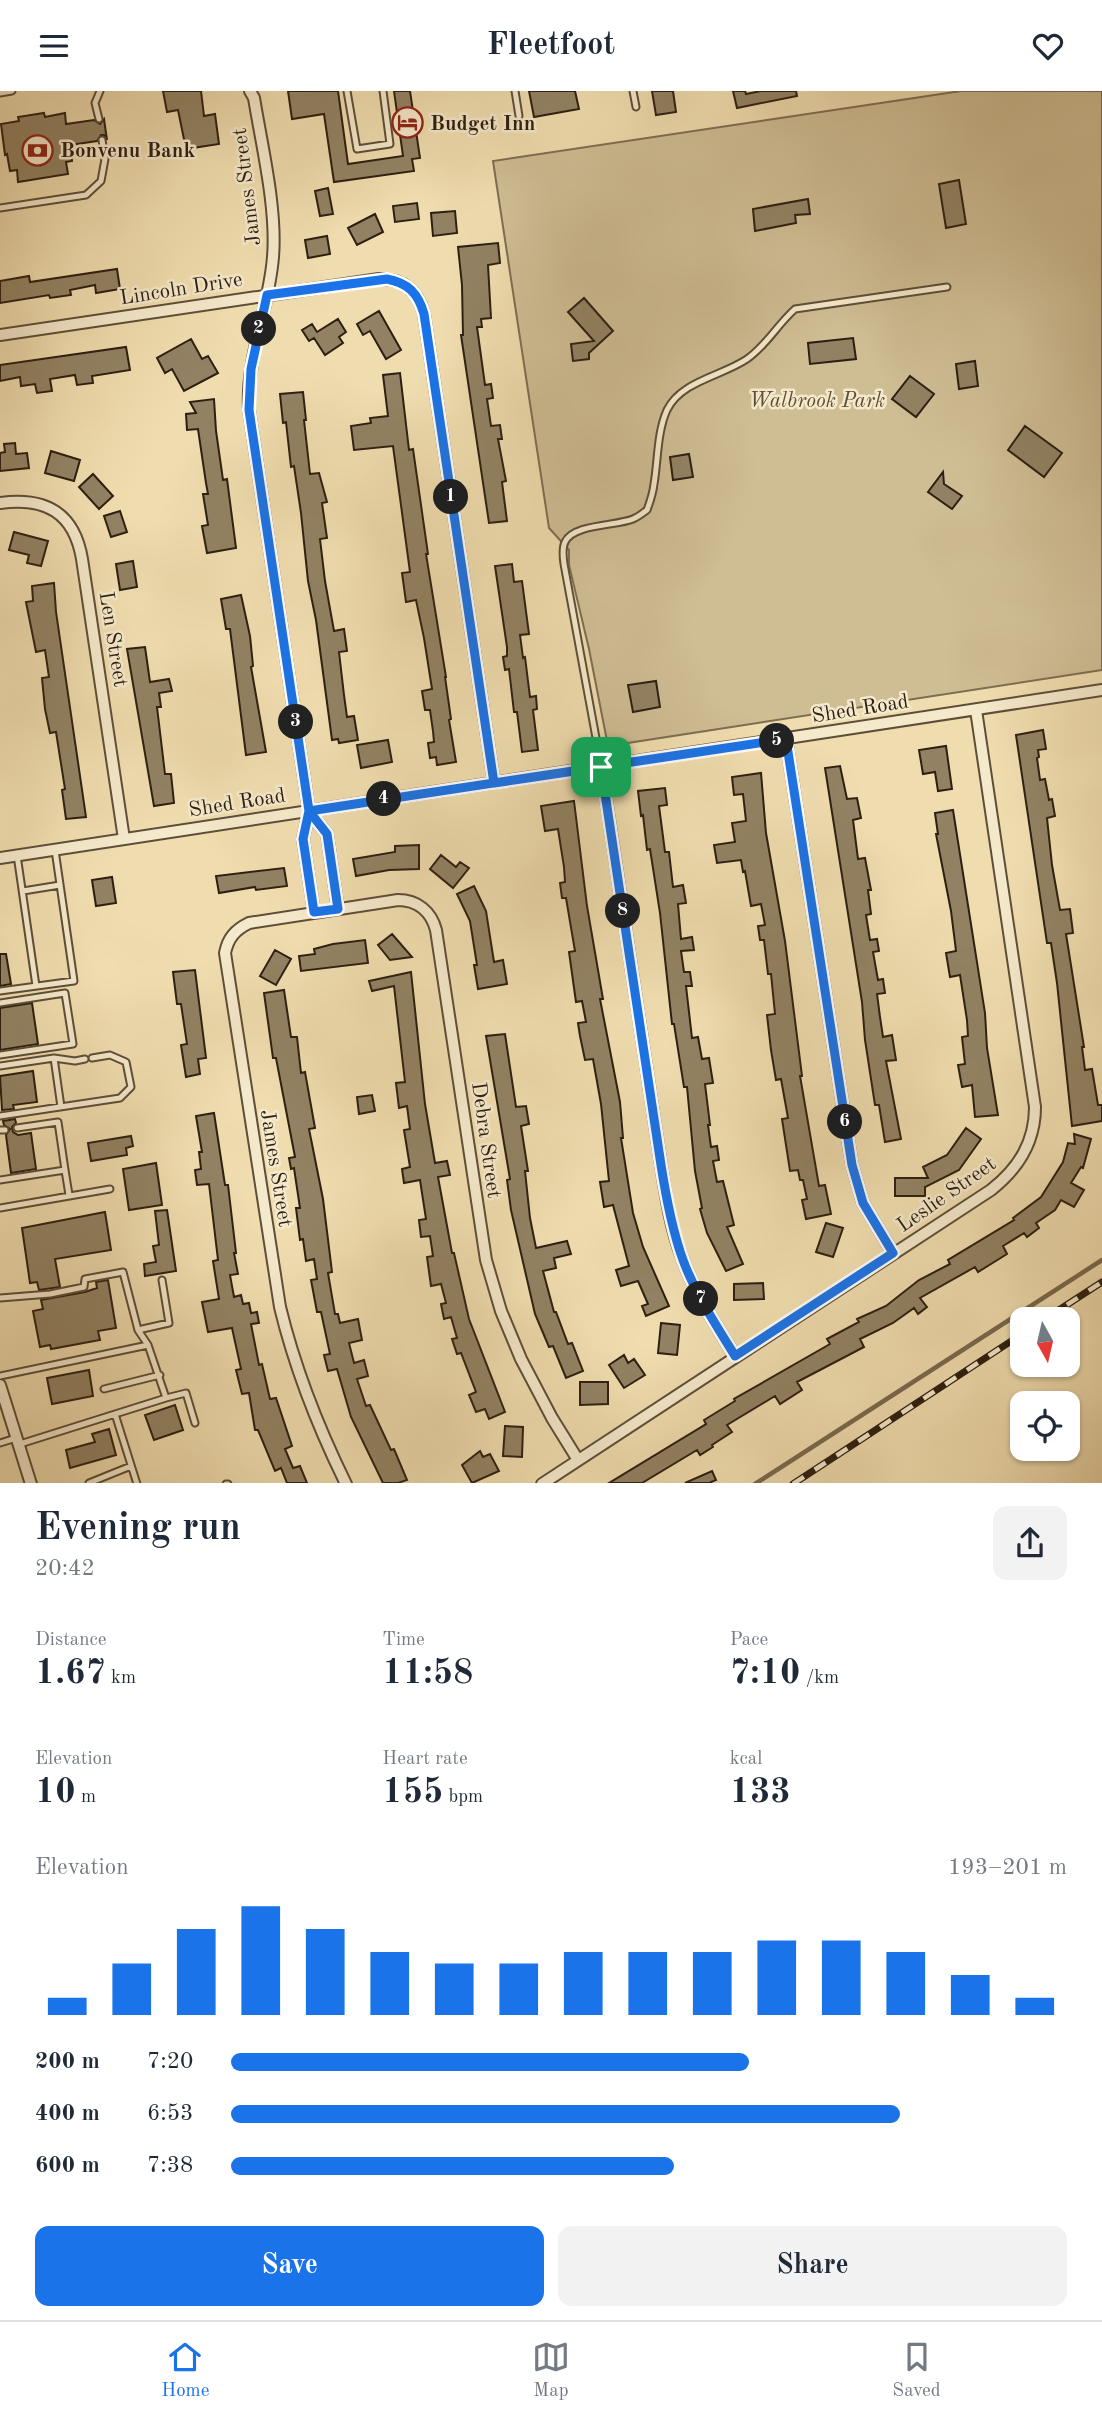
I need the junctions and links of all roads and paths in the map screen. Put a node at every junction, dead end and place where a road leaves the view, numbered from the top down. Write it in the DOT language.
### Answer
graph roads {
  1 [pos="12,91"];
  2 [pos="100,91"];
  3 [pos="347,91"];
  4 [pos="383,91"];
  5 [pos="514,91"];
  6 [pos="633,91"];
  7 [pos="0,93"];
  8 [pos="254,93"];
  9 [pos="636,107"];
  10 [pos="519,116"];
  11 [pos="99,119"];
  12 [pos="102,140"];
  13 [pos="0,208"];
  14 [pos="947,286"];
  15 [pos="267,295"];
  16 [pos="0,335"];
  17 [pos="0,503"];
  18 [pos="1102,690"];
  19 [pos="976,710"];
  20 [pos="786,739"];
  21 [pos="601,767"];
  22 [pos="494,783"];
  23 [pos="309,811"];
  24 [pos="124,839"];
  25 [pos="55,849"];
  26 [pos="17,855"];
  27 [pos="0,858"];
  28 [pos="60,885"];
  29 [pos="23,891"];
  30 [pos="333,909"];
  31 [pos="314,912"];
  32 [pos="36,986"];
  33 [pos="0,992"];
  34 [pos="0,1003"];
  35 [pos="0,1055"];
  36 [pos="54,1058"];
  37 [pos="0,1066"];
  38 [pos="58,1107"];
  39 [pos="0,1116"];
  40 [pos="58,1122"];
  41 [pos="16,1128"];
  42 [pos="65,1170"];
  43 [pos="0,1180"];
  44 [pos="110,1189"];
  45 [pos="69,1195"];
  46 [pos="0,1208"];
  47 [pos="893,1253"];
  48 [pos="162,1280"];
  49 [pos="0,1298"];
  50 [pos="138,1330"];
  51 [pos="148,1345"];
  52 [pos="735,1356"];
  53 [pos="160,1375"];
  54 [pos="0,1376"];
  55 [pos="0,1385"];
  56 [pos="104,1389"];
  57 [pos="166,1398"];
  58 [pos="3,1407"];
  59 [pos="115,1414"];
  60 [pos="195,1423"];
  61 [pos="17,1442"];
  62 [pos="0,1443"];
  63 [pos="578,1460"];
  64 [pos="131,1465"];
  65 [pos="29,1483"];
  66 [pos="89,1483"];
  67 [pos="137,1483"];
  68 [pos="346,1483"];
  69 [pos="542,1483"];
  1 -- 7 [label="lane"];
  2 -- 11 [label="lane"];
  3 -- 4 [label="lane"];
  5 -- 10 [label="lane"];
  6 -- 9 [label="lane"];
  8 -- 15 [label="street, James Street"];
  12 -- 13 [label="lane"];
  14 -- 21 [label="lane"];
  15 -- 16 [label="street, Lincoln Drive"];
  15 -- 22 [label="street, Lincoln Drive"];
  15 -- 23 [label="street, James Street"];
  17 -- 24 [label="street, Len Street"];
  18 -- 19 [label="street, Shed Road"];
  19 -- 20 [label="street, Shed Road"];
  19 -- 47 [label="street, Leslie Street"];
  20 -- 21 [label="street, Shed Road"];
  20 -- 47 [label="street"];
  21 -- 22 [label="street, Shed Road"];
  21 -- 52 [label="street"];
  22 -- 23 [label="street, Shed Road"];
  23 -- 24 [label="street, Shed Road"];
  23 -- 30 [label="street, James Street"];
  23 -- 31 [label="street, James Street"];
  24 -- 25 [label="street, Shed Road"];
  25 -- 26 [label="street, Shed Road"];
  25 -- 28 [label="lane"];
  26 -- 27 [label="street, Shed Road"];
  26 -- 29 [label="lane"];
  28 -- 29 [label="lane"];
  28 -- 32 [label="lane"];
  29 -- 32 [label="lane"];
  30 -- 31 [label="street, James Street"];
  30 -- 63 [label="street, Debra Street"];
  31 -- 68 [label="street, James Street"];
  32 -- 33 [label="lane"];
  34 -- 35 [label="lane"];
  36 -- 37 [label="lane"];
  36 -- 38 [label="lane"];
  36 -- 38 [label="lane"];
  38 -- 39 [label="lane"];
  38 -- 40 [label="lane"];
  40 -- 41 [label="lane"];
  40 -- 42 [label="lane"];
  42 -- 43 [label="lane"];
  42 -- 45 [label="lane"];
  44 -- 45 [label="lane"];
  45 -- 46 [label="lane"];
  47 -- 52 [label="street, Leslie Street"];
  48 -- 50 [label="lane"];
  49 -- 50 [label="lane"];
  50 -- 51 [label="lane"];
  51 -- 53 [label="lane"];
  51 -- 54 [label="lane"];
  52 -- 63 [label="street, Leslie Street"];
  53 -- 56 [label="lane"];
  53 -- 57 [label="lane"];
  55 -- 58 [label="street"];
  57 -- 59 [label="lane"];
  57 -- 60 [label="lane"];
  58 -- 61 [label="street"];
  59 -- 61 [label="lane"];
  59 -- 64 [label="lane"];
  61 -- 62 [label="lane"];
  61 -- 65 [label="street"];
  63 -- 69 [label="street, Leslie Street"];
  64 -- 66 [label="lane"];
  64 -- 67 [label="lane"];
}
